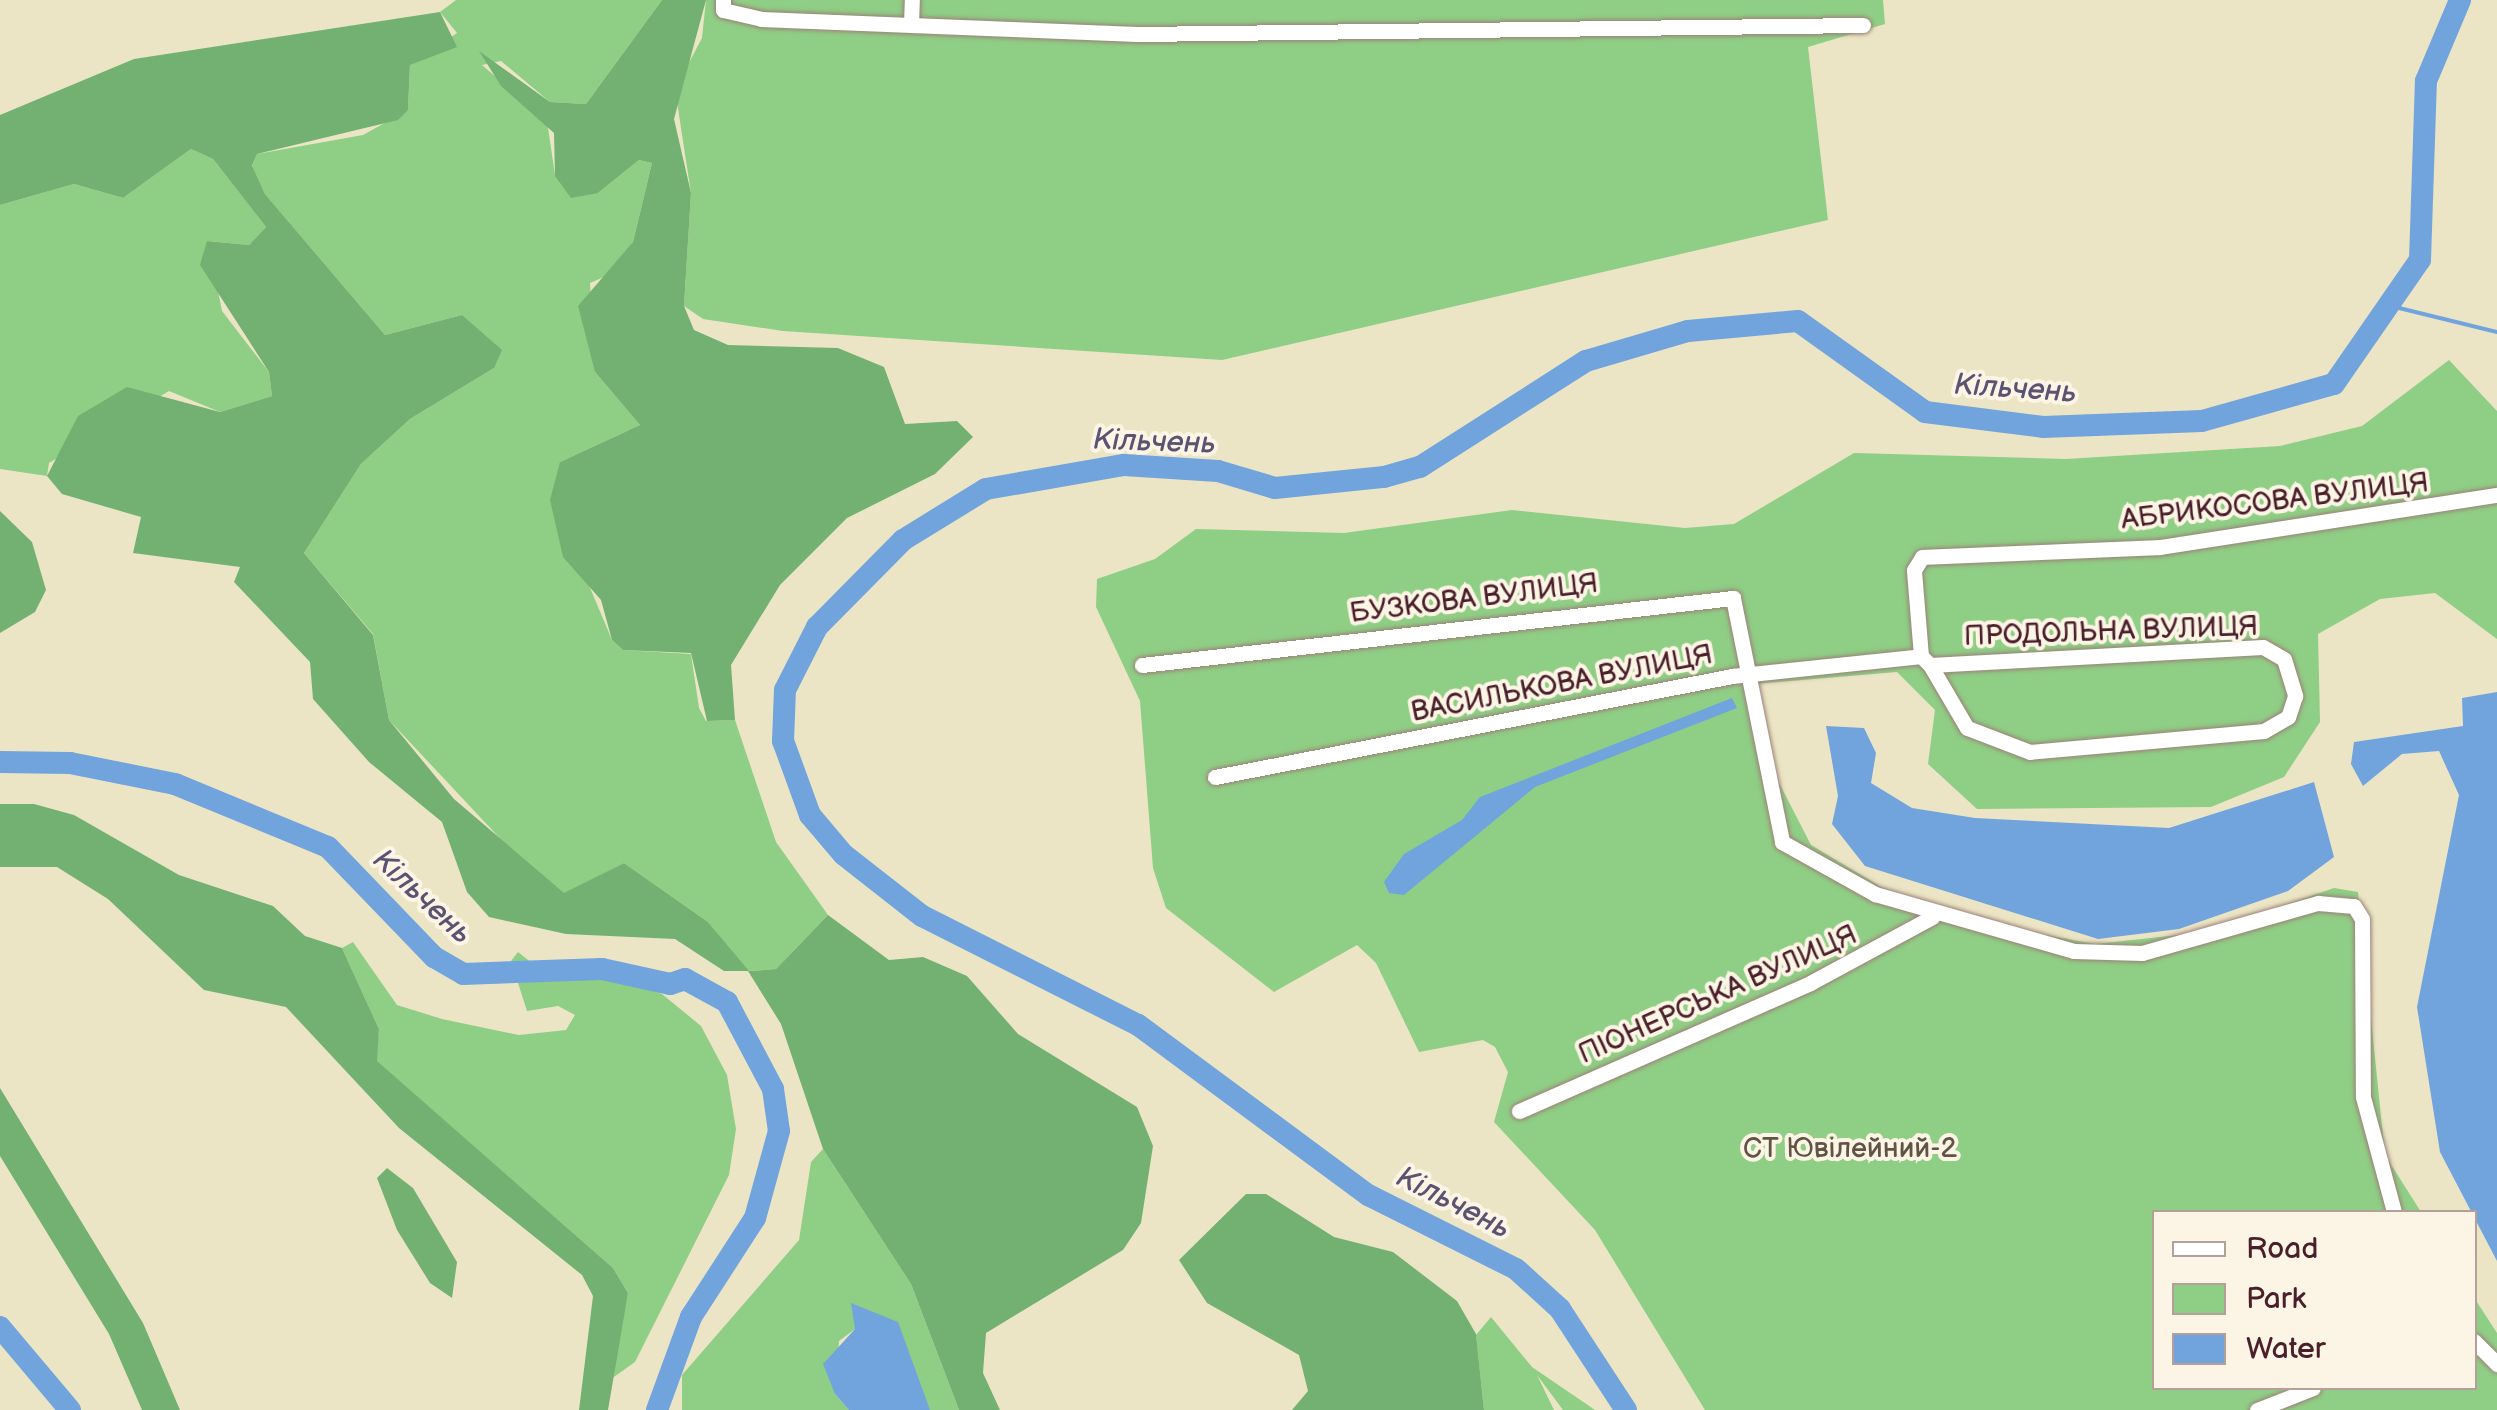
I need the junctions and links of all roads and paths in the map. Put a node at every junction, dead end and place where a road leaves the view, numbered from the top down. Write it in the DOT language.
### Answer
graph roads {
  1 [pos="723,0"];
  2 [pos="912,0"];
  3 [pos="911,24"];
  4 [pos="1863,25"];
  5 [pos="2497,495"];
  6 [pos="1925,660"];
  7 [pos="1142,665"];
  8 [pos="1746,675"];
  9 [pos="1214,777"];
  10 [pos="1932,917"];
  11 [pos="1519,1111"];
  12 [pos="2393,1210"];
  13 [pos="2477,1345"];
  14 [pos="2497,1364"];
  15 [pos="2308,1390"];
  16 [pos="2257,1410"];
  1 -- 3 [label="street"];
  2 -- 3 [label="street"];
  3 -- 4 [label="street"];
  5 -- 6 [label="street, АБРИКОСОВА ВУЛИЦЯ"];
  6 -- 6 [label="street, ПРОДОЛЬНА ВУЛИЦЯ"];
  6 -- 8 [label="street, ВАСИЛЬКОВА ВУЛИЦЯ"];
  7 -- 8 [label="street, БУЗКОВА ВУЛИЦЯ"];
  8 -- 9 [label="street, ВАСИЛЬКОВА ВУЛИЦЯ"];
  8 -- 10 [label="street, БУЗКОВА ВУЛИЦЯ"];
  10 -- 11 [label="street, ПІОНЕРСЬКА ВУЛИЦЯ"];
  10 -- 12 [label="street"];
  13 -- 14 [label="street"];
  15 -- 16 [label="street"];
}
